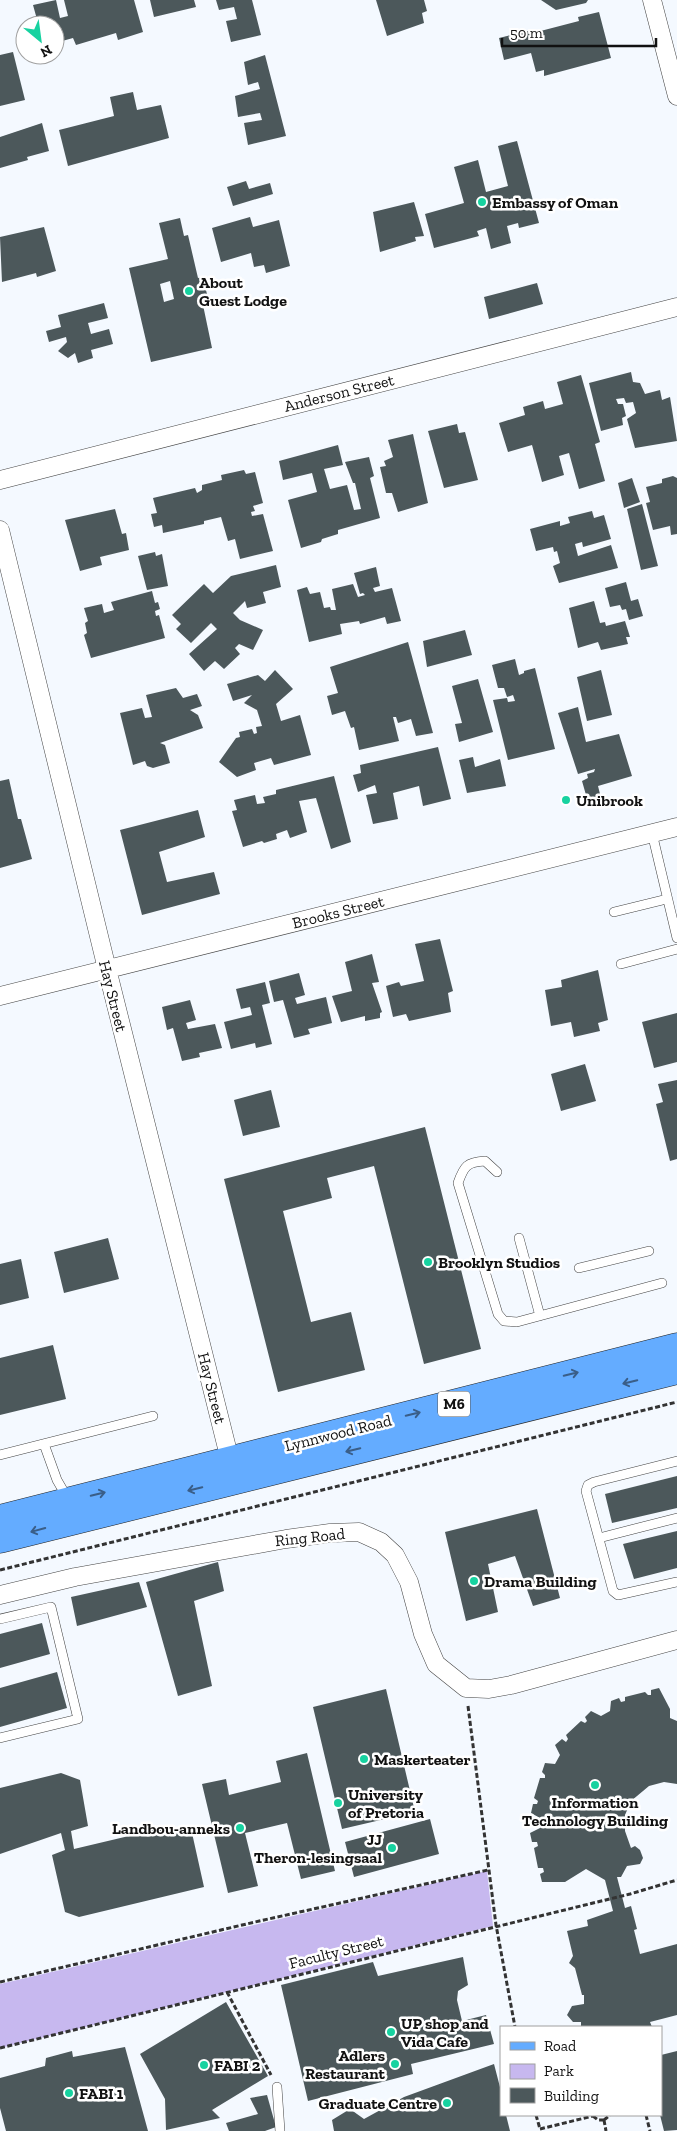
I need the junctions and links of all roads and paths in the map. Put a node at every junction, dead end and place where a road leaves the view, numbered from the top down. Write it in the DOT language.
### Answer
graph roads {
  1 [pos="652,0"];
  2 [pos="677,96"];
  3 [pos="677,307"];
  4 [pos="0,480"];
  5 [pos="0,530"];
  6 [pos="677,827"];
  7 [pos="652,834"];
  8 [pos="668,899"];
  9 [pos="614,912"];
  10 [pos="677,938"];
  11 [pos="677,949"];
  12 [pos="621,964"];
  13 [pos="107,969"];
  14 [pos="0,996"];
  15 [pos="497,1172"];
  16 [pos="519,1238"];
  17 [pos="649,1251"];
  18 [pos="580,1268"];
  19 [pos="662,1283"];
  20 [pos="540,1316"];
  21 [pos="677,1347"];
  22 [pos="677,1370"];
  23 [pos="677,1402"];
  24 [pos="153,1416"];
  25 [pos="44,1444"];
  26 [pos="0,1455"];
  27 [pos="230,1460"];
  28 [pos="677,1461"];
  29 [pos="69,1501"];
  30 [pos="677,1518"];
  31 [pos="0,1519"];
  32 [pos="599,1538"];
  33 [pos="0,1540"];
  34 [pos="0,1570"];
  35 [pos="677,1582"];
  36 [pos="0,1595"];
  37 [pos="0,1619"];
  38 [pos="677,1640"];
  39 [pos="466,1688"];
  40 [pos="0,1738"];
  41 [pos="488,1870"];
  42 [pos="677,1880"];
  43 [pos="496,1925"];
  44 [pos="0,1982"];
  45 [pos="227,1992"];
  46 [pos="515,2026"];
  47 [pos="0,2048"];
  48 [pos="277,2087"];
  49 [pos="536,2116"];
  50 [pos="593,2116"];
  51 [pos="609,2116"];
  52 [pos="646,2116"];
  53 [pos="604,2120"];
  54 [pos="540,2130"];
  55 [pos="280,2131"];
  56 [pos="606,2131"];
  57 [pos="650,2131"];
  1 -- 2 [label="street"];
  3 -- 4 [label="street, Anderson Street"];
  5 -- 13 [label="street, Hay Street"];
  6 -- 7 [label="street, Brooks Street"];
  7 -- 8 [label="lane"];
  7 -- 13 [label="street, Brooks Street"];
  8 -- 9 [label="lane"];
  8 -- 10 [label="lane"];
  11 -- 12 [label="lane"];
  13 -- 14 [label="street, Brooks Street"];
  13 -- 27 [label="street, Hay Street"];
  15 -- 20 [label="lane"];
  16 -- 20 [label="lane"];
  17 -- 18 [label="lane"];
  19 -- 20 [label="lane"];
  27 -- 21 [label="main road, Lynnwood Road / M6, one-way"];
  22 -- 33 [label="main road, Lynnwood Road / M6, one-way"];
  23 -- 34 [label="path"];
  24 -- 25 [label="lane"];
  25 -- 26 [label="lane"];
  25 -- 29 [label="lane"];
  29 -- 27 [label="main road, Lynnwood Road / M6, one-way"];
  28 -- 32 [label="lane"];
  29 -- 31 [label="main road, Lynnwood Road / M6"];
  30 -- 32 [label="lane"];
  32 -- 35 [label="lane"];
  36 -- 39 [label="street, Ring Road"];
  37 -- 40 [label="lane"];
  38 -- 39 [label="street"];
  39 -- 41 [label="path"];
  41 -- 43 [label="path"];
  41 -- 44 [label="path"];
  42 -- 43 [label="path, Faculty Street"];
  43 -- 45 [label="path, Faculty Street"];
  43 -- 46 [label="path"];
  45 -- 47 [label="path, Faculty Street"];
  45 -- 48 [label="path"];
  48 -- 55 [label="lane"];
  49 -- 54 [label="path"];
  50 -- 53 [label="path"];
  50 -- 54 [label="path"];
  51 -- 53 [label="path"];
  52 -- 57 [label="path"];
  53 -- 56 [label="path"];
}
